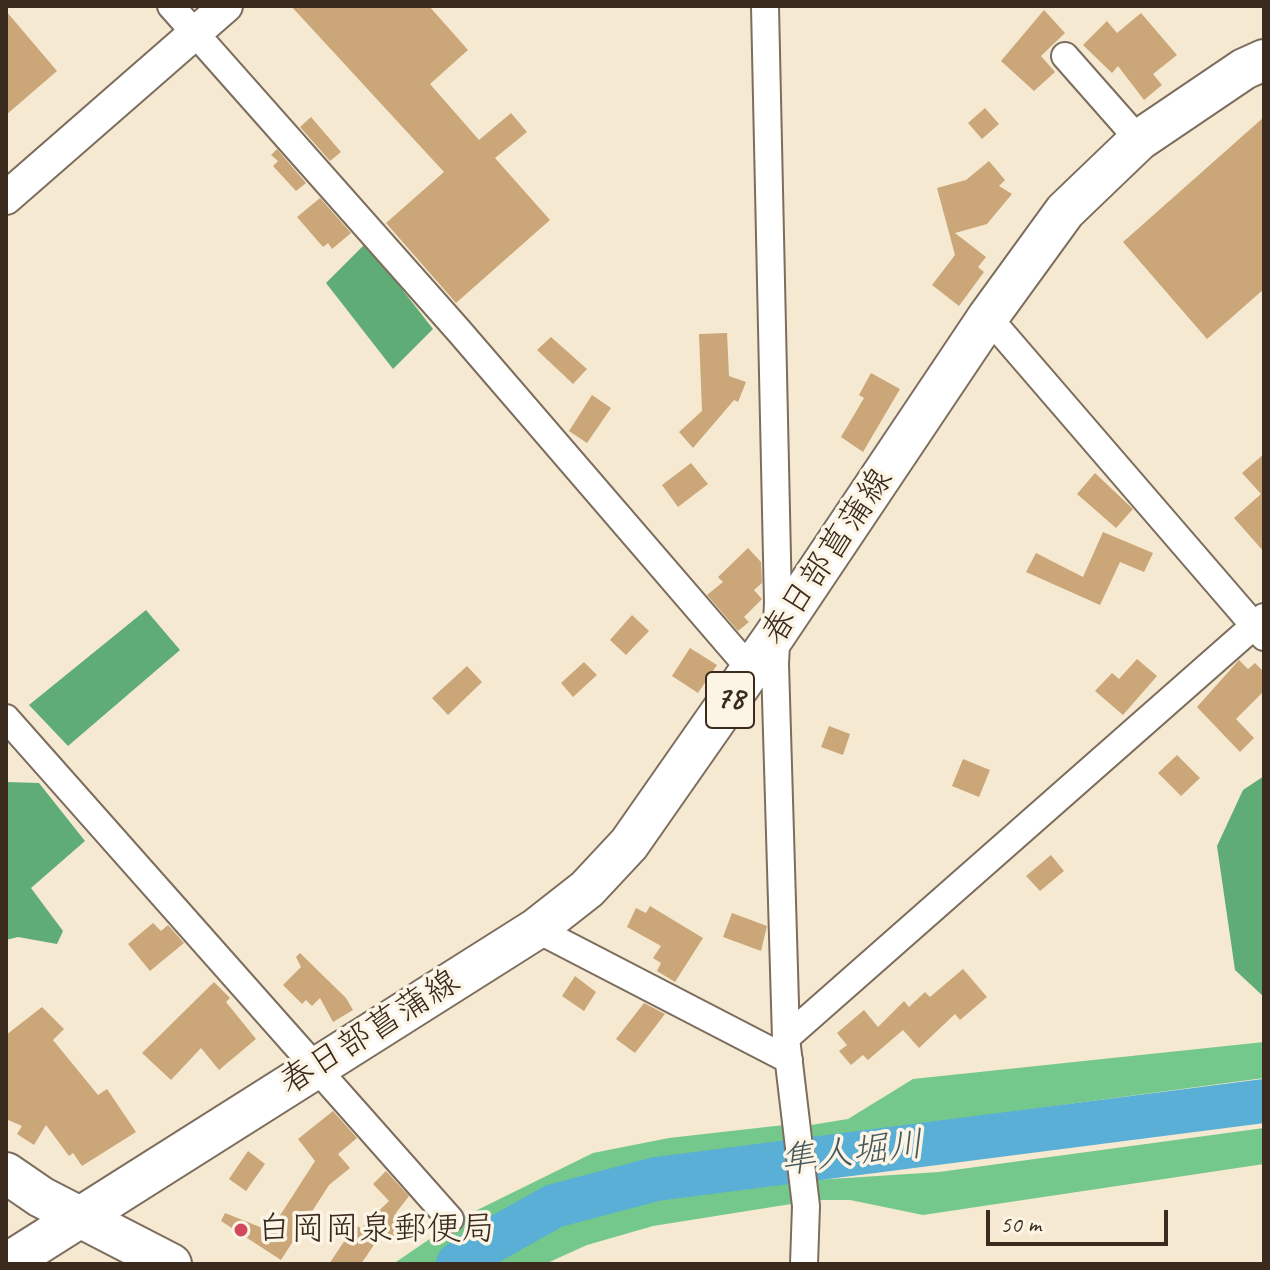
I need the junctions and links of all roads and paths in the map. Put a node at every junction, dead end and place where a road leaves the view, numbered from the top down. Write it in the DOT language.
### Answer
graph roads {
  1 [pos="171,6"];
  2 [pos="226,6"];
  3 [pos="765,6"];
  4 [pos="195,34"];
  5 [pos="1065,56"];
  6 [pos="1264,60"];
  7 [pos="1139,140"];
  8 [pos="6,198"];
  9 [pos="988,317"];
  10 [pos="1260,627"];
  11 [pos="775,635"];
  12 [pos="751,670"];
  13 [pos="6,718"];
  14 [pos="536,929"];
  15 [pos="787,1049"];
  16 [pos="313,1068"];
  17 [pos="6,1173"];
  18 [pos="77,1217"];
  19 [pos="450,1219"];
  20 [pos="6,1264"];
  21 [pos="171,1264"];
  22 [pos="804,1264"];
  1 -- 4 [label="street"];
  2 -- 4 [label="street"];
  3 -- 11 [label="street"];
  4 -- 8 [label="street"];
  4 -- 12 [label="street"];
  5 -- 7 [label="street"];
  6 -- 7 [label="main road, 春日部菖蒲線 / 78"];
  7 -- 9 [label="main road, 春日部菖蒲線 / 78"];
  9 -- 10 [label="street"];
  9 -- 11 [label="main road, 春日部菖蒲線 / 78"];
  10 -- 15 [label="street"];
  11 -- 12 [label="main road, 春日部菖蒲線 / 78"];
  11 -- 15 [label="street"];
  12 -- 14 [label="main road, 春日部菖蒲線 / 78"];
  13 -- 16 [label="street"];
  14 -- 15 [label="street"];
  14 -- 16 [label="main road, 春日部菖蒲線 / 78"];
  15 -- 22 [label="street"];
  16 -- 18 [label="main road, 春日部菖蒲線 / 78"];
  16 -- 19 [label="street"];
  17 -- 18 [label="main road"];
  18 -- 20 [label="main road, 春日部菖蒲線 / 78"];
  18 -- 21 [label="main road"];
}
